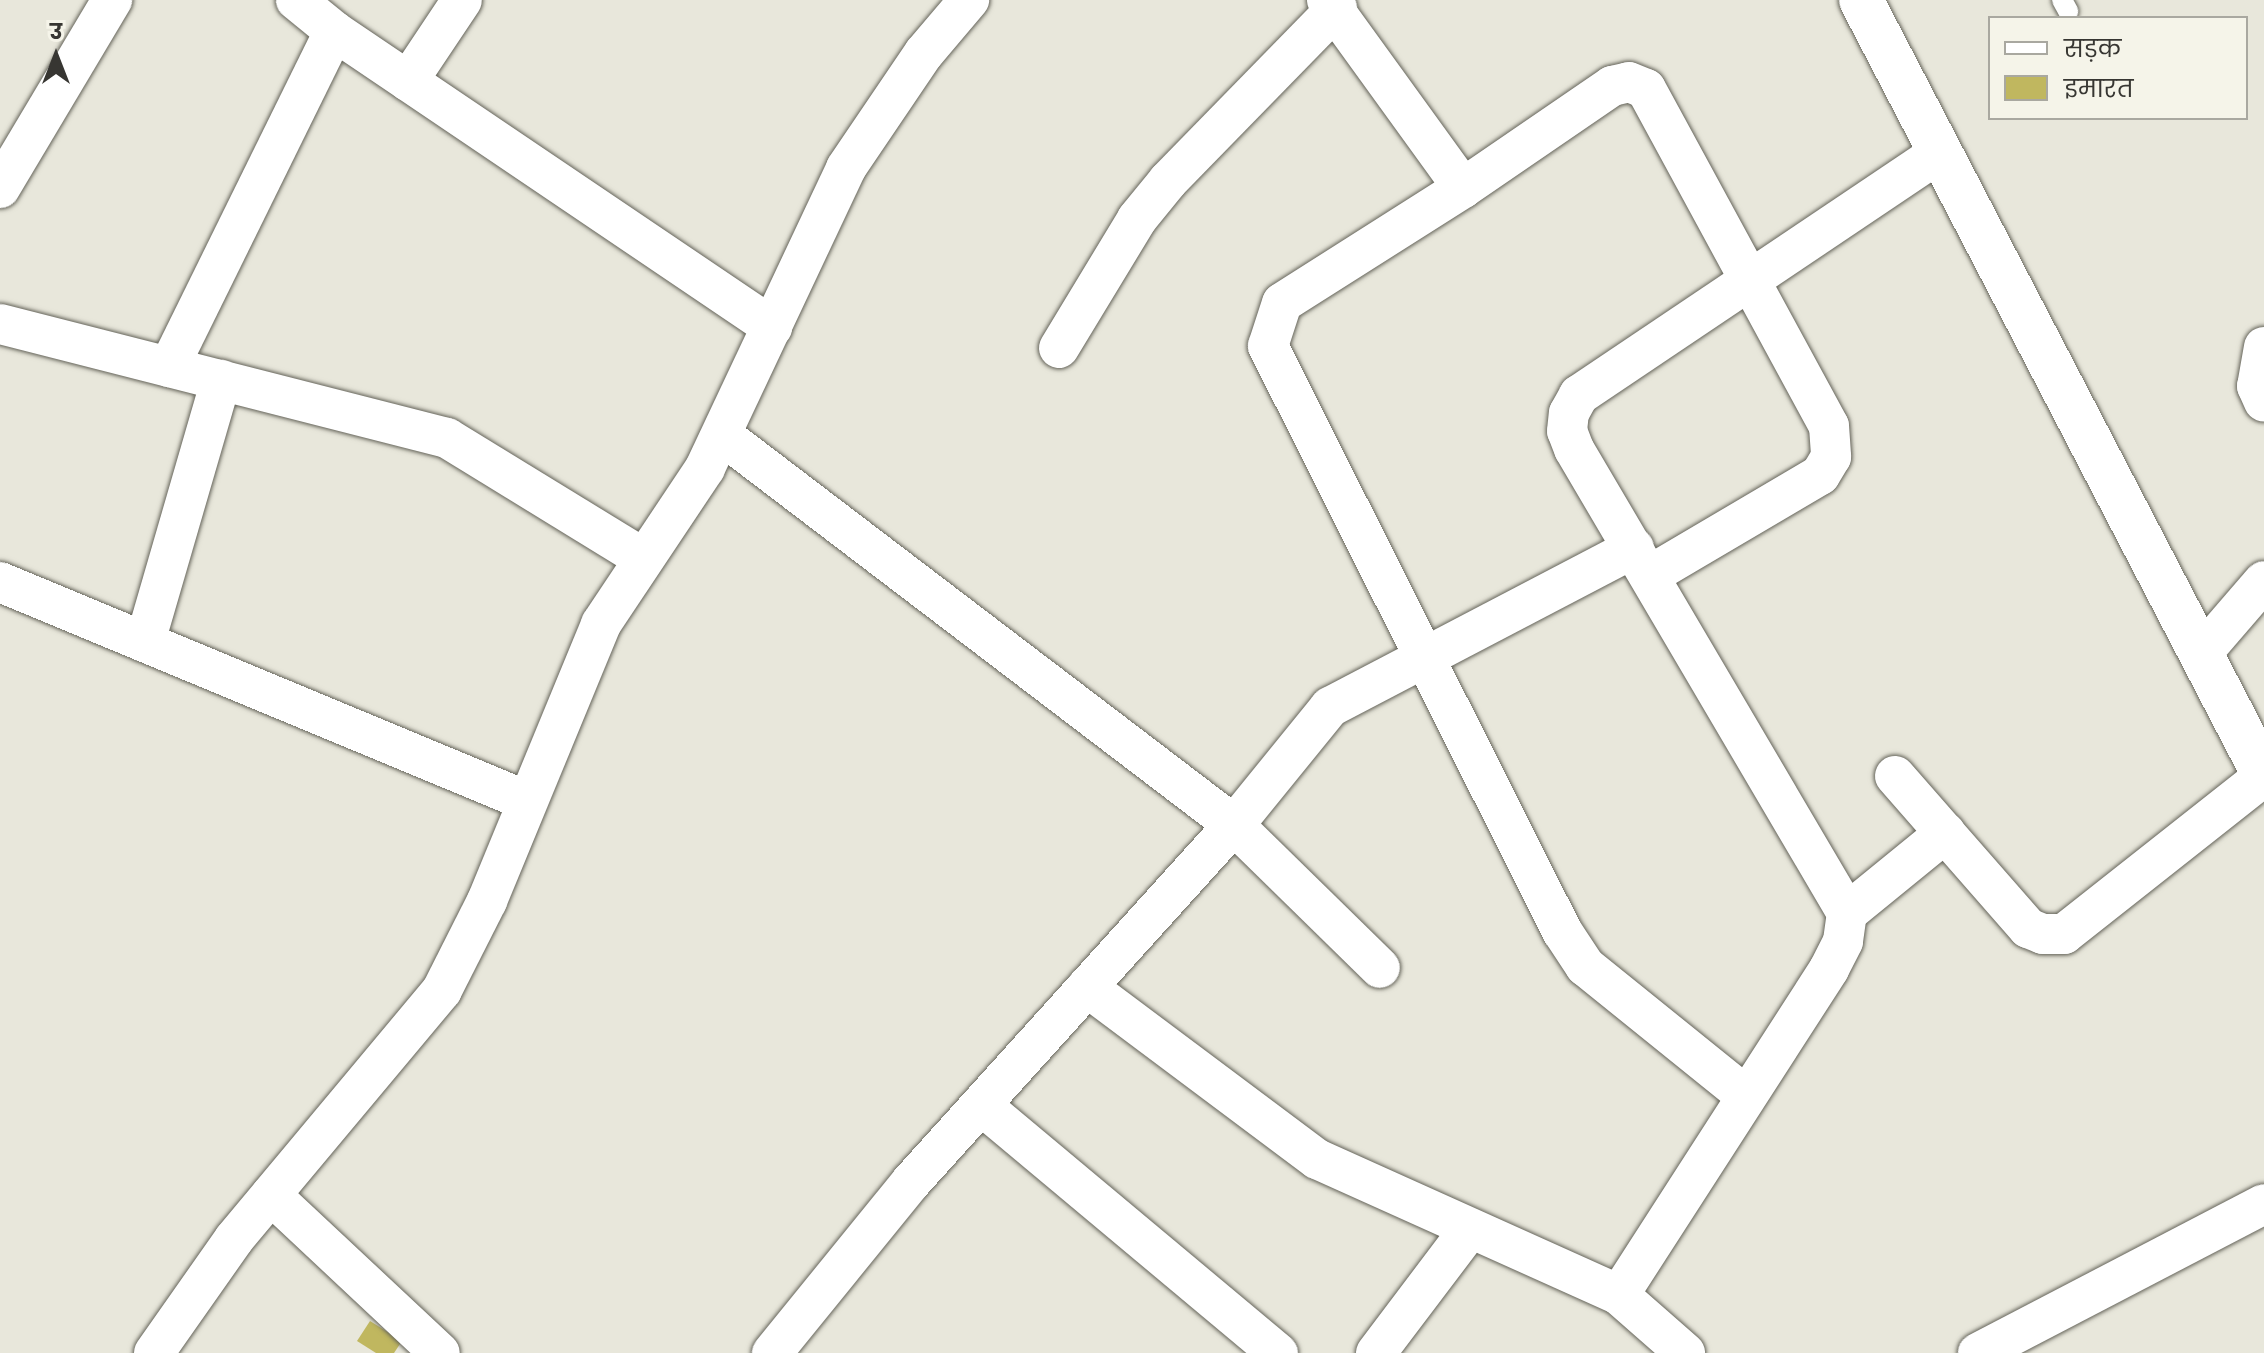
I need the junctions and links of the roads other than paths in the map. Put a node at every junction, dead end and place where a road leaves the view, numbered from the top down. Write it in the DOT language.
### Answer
graph roads {
  1 [pos="112,0"];
  2 [pos="296,0"];
  3 [pos="462,0"];
  4 [pos="969,0"];
  5 [pos="1861,0"];
  6 [pos="1332,4"];
  7 [pos="334,31"];
  8 [pos="408,81"];
  9 [pos="1941,152"];
  10 [pos="0,188"];
  11 [pos="1463,188"];
  12 [pos="1751,281"];
  13 [pos="0,324"];
  14 [pos="772,327"];
  15 [pos="2264,347"];
  16 [pos="1059,348"];
  17 [pos="169,367"];
  18 [pos="221,380"];
  19 [pos="2264,402"];
  20 [pos="722,435"];
  21 [pos="641,557"];
  22 [pos="1642,562"];
  23 [pos="2264,581"];
  24 [pos="0,582"];
  25 [pos="145,642"];
  26 [pos="2201,654"];
  27 [pos="1421,658"];
  28 [pos="1895,776"];
  29 [pos="2264,776"];
  30 [pos="527,801"];
  31 [pos="1234,825"];
  32 [pos="1945,833"];
  33 [pos="1847,913"];
  34 [pos="1380,968"];
  35 [pos="1087,987"];
  36 [pos="1746,1096"];
  37 [pos="981,1105"];
  38 [pos="271,1195"];
  39 [pos="2264,1204"];
  40 [pos="1469,1230"];
  41 [pos="1619,1295"];
  42 [pos="154,1353"];
  43 [pos="440,1353"];
  44 [pos="772,1353"];
  45 [pos="1278,1353"];
  46 [pos="1376,1353"];
  47 [pos="1685,1353"];
  48 [pos="1978,1353"];
  1 -- 10 [label="street"];
  2 -- 7 [label="street"];
  3 -- 8 [label="street"];
  4 -- 14 [label="street"];
  5 -- 9 [label="main road"];
  6 -- 11 [label="street"];
  6 -- 16 [label="street"];
  7 -- 8 [label="street"];
  7 -- 17 [label="street"];
  8 -- 14 [label="street"];
  9 -- 12 [label="street"];
  9 -- 26 [label="main road"];
  11 -- 12 [label="street"];
  11 -- 27 [label="street"];
  12 -- 22 [label="street"];
  12 -- 22 [label="street"];
  13 -- 17 [label="street"];
  14 -- 20 [label="street"];
  15 -- 19 [label="street"];
  17 -- 18 [label="street"];
  18 -- 21 [label="street"];
  18 -- 25 [label="street"];
  20 -- 21 [label="street"];
  20 -- 31 [label="street"];
  21 -- 30 [label="street"];
  22 -- 27 [label="street"];
  22 -- 33 [label="street"];
  23 -- 26 [label="street"];
  24 -- 25 [label="street"];
  25 -- 30 [label="street"];
  26 -- 29 [label="main road"];
  27 -- 31 [label="street"];
  27 -- 36 [label="street"];
  28 -- 32 [label="street"];
  29 -- 32 [label="street"];
  30 -- 38 [label="street"];
  31 -- 34 [label="street"];
  31 -- 35 [label="street"];
  32 -- 33 [label="street"];
  33 -- 36 [label="street"];
  35 -- 37 [label="street"];
  35 -- 40 [label="street"];
  36 -- 41 [label="street"];
  37 -- 44 [label="street"];
  37 -- 45 [label="street"];
  38 -- 42 [label="street"];
  38 -- 43 [label="street"];
  39 -- 48 [label="street"];
  40 -- 41 [label="street"];
  40 -- 46 [label="street"];
  41 -- 47 [label="street"];
}
